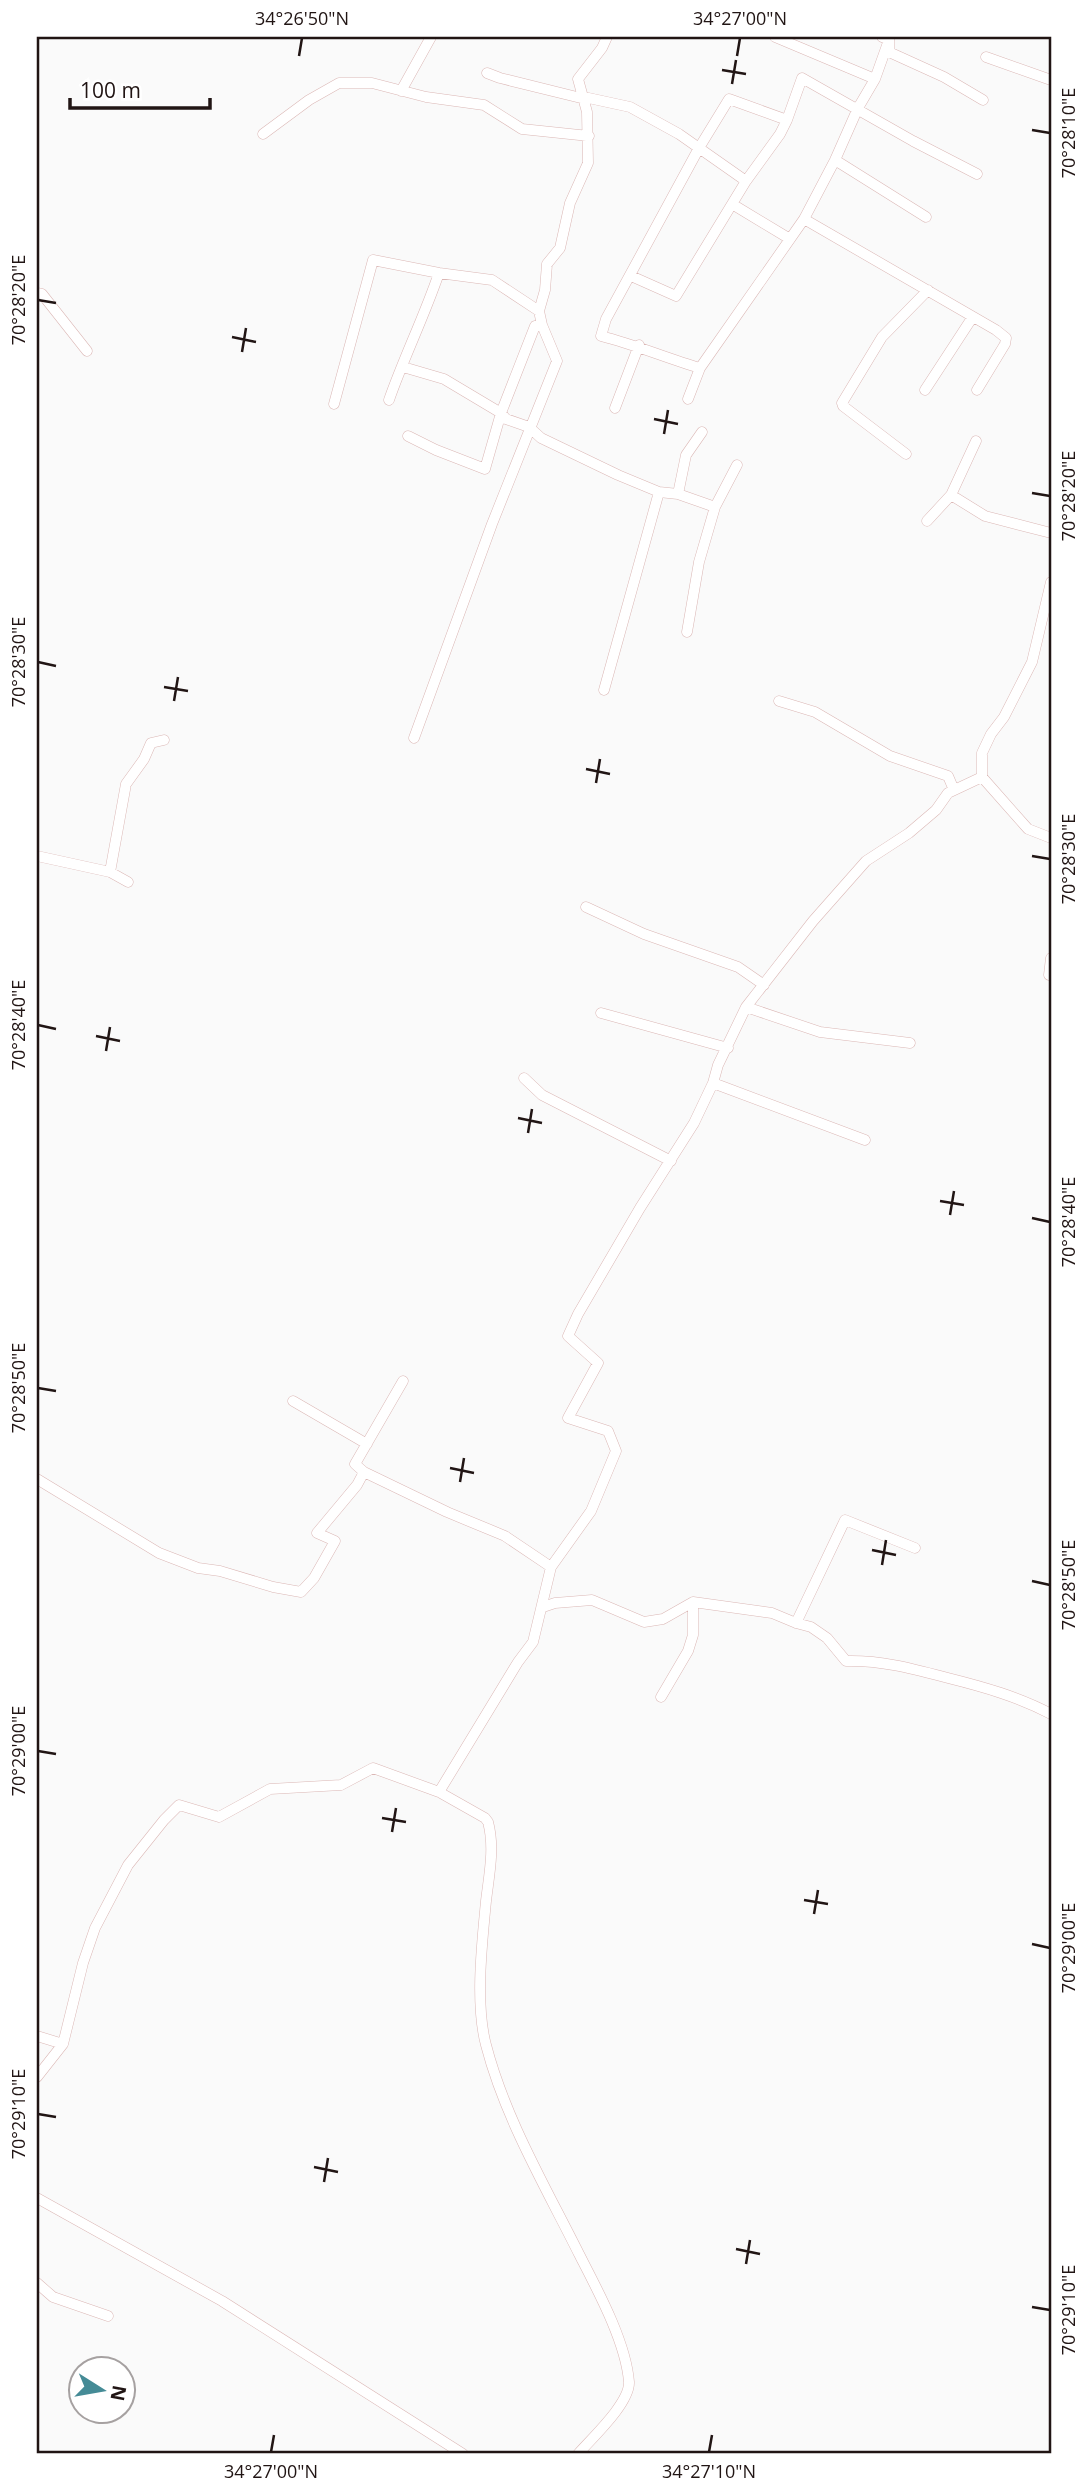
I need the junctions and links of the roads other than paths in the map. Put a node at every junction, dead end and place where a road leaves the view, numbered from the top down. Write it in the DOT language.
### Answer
graph roads {
  1 [pos="431,37"];
  2 [pos="607,37"];
  3 [pos="775,37"];
  4 [pos="887,38"];
  5 [pos="986,57"];
  6 [pos="487,73"];
  7 [pos="875,79"];
  8 [pos="1051,79"];
  9 [pos="401,91"];
  10 [pos="585,98"];
  11 [pos="983,100"];
  12 [pos="858,108"];
  13 [pos="787,120"];
  14 [pos="263,134"];
  15 [pos="589,136"];
  16 [pos="699,148"];
  17 [pos="835,160"];
  18 [pos="977,174"];
  19 [pos="747,181"];
  20 [pos="732,204"];
  21 [pos="926,216"];
  22 [pos="804,219"];
  23 [pos="790,239"];
  24 [pos="439,274"];
  25 [pos="631,276"];
  26 [pos="928,290"];
  27 [pos="37,293"];
  28 [pos="539,311"];
  29 [pos="972,318"];
  30 [pos="542,325"];
  31 [pos="639,345"];
  32 [pos="87,351"];
  33 [pos="403,367"];
  34 [pos="700,368"];
  35 [pos="925,390"];
  36 [pos="977,390"];
  37 [pos="688,399"];
  38 [pos="388,400"];
  39 [pos="334,404"];
  40 [pos="615,408"];
  41 [pos="501,413"];
  42 [pos="531,430"];
  43 [pos="702,432"];
  44 [pos="408,436"];
  45 [pos="976,441"];
  46 [pos="906,454"];
  47 [pos="737,465"];
  48 [pos="659,492"];
  49 [pos="678,494"];
  50 [pos="951,495"];
  51 [pos="715,507"];
  52 [pos="927,521"];
  53 [pos="1051,533"];
  54 [pos="1051,582"];
  55 [pos="687,632"];
  56 [pos="604,690"];
  57 [pos="779,701"];
  58 [pos="414,738"];
  59 [pos="164,740"];
  60 [pos="982,777"];
  61 [pos="954,790"];
  62 [pos="1051,838"];
  63 [pos="37,856"];
  64 [pos="110,872"];
  65 [pos="128,882"];
  66 [pos="586,907"];
  67 [pos="1051,958"];
  68 [pos="1049,975"];
  69 [pos="764,985"];
  70 [pos="746,1007"];
  71 [pos="601,1013"];
  72 [pos="910,1043"];
  73 [pos="728,1048"];
  74 [pos="524,1078"];
  75 [pos="713,1083"];
  76 [pos="865,1140"];
  77 [pos="671,1161"];
  78 [pos="403,1381"];
  79 [pos="293,1401"];
  80 [pos="367,1444"];
  81 [pos="364,1472"];
  82 [pos="37,1479"];
  83 [pos="915,1548"];
  84 [pos="551,1567"];
  85 [pos="693,1602"];
  86 [pos="543,1607"];
  87 [pos="796,1623"];
  88 [pos="661,1697"];
  89 [pos="1051,1714"];
  90 [pos="439,1792"];
  91 [pos="37,2036"];
  92 [pos="63,2044"];
  93 [pos="37,2077"];
  94 [pos="37,2198"];
  95 [pos="37,2283"];
  96 [pos="108,2316"];
  97 [pos="463,2454"];
  98 [pos="578,2454"];
  1 -- 9 [label="street"];
  2 -- 10 [label="street"];
  3 -- 7 [label="street"];
  4 -- 7 [label="street"];
  4 -- 11 [label="street"];
  5 -- 8 [label="street"];
  6 -- 10 [label="street"];
  7 -- 12 [label="street"];
  9 -- 14 [label="street"];
  9 -- 15 [label="street"];
  10 -- 15 [label="street"];
  10 -- 16 [label="street"];
  12 -- 13 [label="street"];
  12 -- 17 [label="street"];
  12 -- 18 [label="street"];
  13 -- 16 [label="street"];
  13 -- 19 [label="street"];
  15 -- 28 [label="street"];
  16 -- 19 [label="street"];
  16 -- 25 [label="street"];
  17 -- 21 [label="street"];
  17 -- 22 [label="street"];
  19 -- 20 [label="street"];
  20 -- 23 [label="street"];
  20 -- 25 [label="street"];
  22 -- 23 [label="street"];
  22 -- 26 [label="street"];
  23 -- 34 [label="street"];
  24 -- 28 [label="street"];
  24 -- 33 [label="street"];
  24 -- 39 [label="street"];
  25 -- 31 [label="street"];
  26 -- 29 [label="street"];
  26 -- 46 [label="street"];
  27 -- 32 [label="street"];
  28 -- 30 [label="street"];
  29 -- 35 [label="street"];
  29 -- 36 [label="street"];
  30 -- 41 [label="street"];
  30 -- 42 [label="street"];
  31 -- 34 [label="street"];
  31 -- 40 [label="street"];
  33 -- 38 [label="street"];
  33 -- 41 [label="street"];
  34 -- 37 [label="street"];
  41 -- 42 [label="street"];
  41 -- 44 [label="street"];
  42 -- 48 [label="street"];
  42 -- 58 [label="street"];
  43 -- 49 [label="street"];
  45 -- 50 [label="street"];
  47 -- 51 [label="street"];
  48 -- 49 [label="street"];
  48 -- 56 [label="street"];
  49 -- 51 [label="street"];
  50 -- 52 [label="street"];
  50 -- 53 [label="street"];
  51 -- 55 [label="street"];
  54 -- 60 [label="street"];
  57 -- 61 [label="street"];
  59 -- 64 [label="street"];
  60 -- 61 [label="street"];
  60 -- 62 [label="street"];
  61 -- 69 [label="street"];
  63 -- 64 [label="street"];
  64 -- 65 [label="street"];
  66 -- 69 [label="street"];
  67 -- 68 [label="street"];
  69 -- 70 [label="street"];
  70 -- 72 [label="street"];
  70 -- 73 [label="street"];
  71 -- 73 [label="street"];
  73 -- 75 [label="street"];
  74 -- 77 [label="street"];
  75 -- 76 [label="street"];
  75 -- 77 [label="street"];
  77 -- 84 [label="street"];
  78 -- 80 [label="street"];
  79 -- 80 [label="street"];
  80 -- 81 [label="street"];
  81 -- 82 [label="street"];
  81 -- 84 [label="street"];
  83 -- 87 [label="street"];
  84 -- 86 [label="street"];
  85 -- 86 [label="street"];
  85 -- 87 [label="street"];
  85 -- 88 [label="street"];
  86 -- 90 [label="street"];
  87 -- 89 [label="street"];
  90 -- 92 [label="street"];
  90 -- 98 [label="street"];
  91 -- 92 [label="street"];
  92 -- 93 [label="street"];
  94 -- 97 [label="street"];
  95 -- 96 [label="street"];
}
